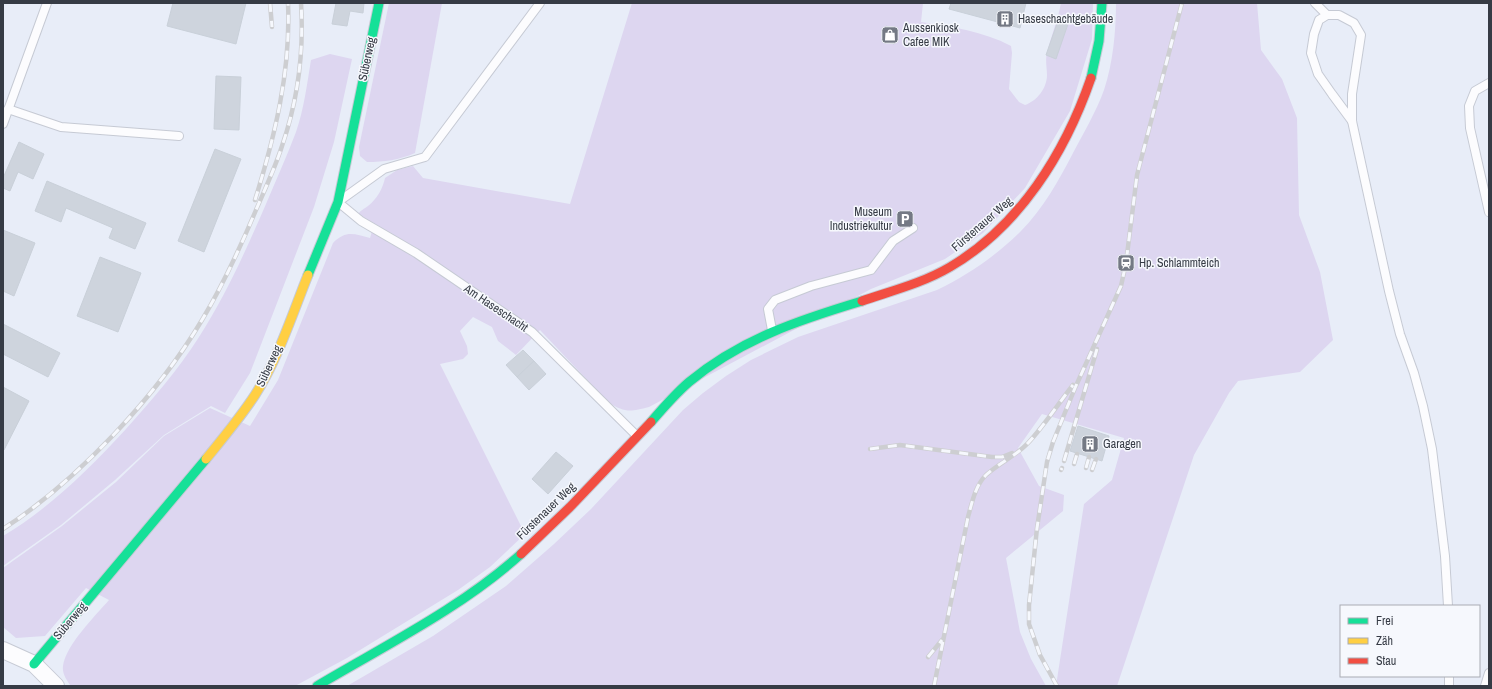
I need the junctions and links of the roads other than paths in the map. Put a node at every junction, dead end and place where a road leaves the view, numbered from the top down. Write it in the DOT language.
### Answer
graph roads {
  1 [pos="47,3"];
  2 [pos="379,3"];
  3 [pos="540,3"];
  4 [pos="1102,3"];
  5 [pos="1315,3"];
  6 [pos="1327,16"];
  7 [pos="1489,83"];
  8 [pos="8,109"];
  9 [pos="1352,121"];
  10 [pos="3,124"];
  11 [pos="179,136"];
  12 [pos="338,202"];
  13 [pos="1489,212"];
  14 [pos="913,228"];
  15 [pos="772,331"];
  16 [pos="638,436"];
  17 [pos="1448,605"];
  18 [pos="3,650"];
  19 [pos="34,664"];
  20 [pos="1489,673"];
  21 [pos="56,686"];
  22 [pos="317,686"];
  23 [pos="1484,686"];
  1 -- 8 [label="lane"];
  2 -- 12 [label="street, Süberweg"];
  3 -- 12 [label="lane"];
  4 -- 15 [label="street, Fürstenauer Weg"];
  5 -- 6 [label="lane"];
  6 -- 9 [label="lane"];
  6 -- 9 [label="lane"];
  7 -- 13 [label="lane"];
  8 -- 10 [label="lane"];
  8 -- 11 [label="lane"];
  9 -- 17 [label="lane"];
  12 -- 16 [label="lane, Am Haseschacht"];
  12 -- 19 [label="street, Süberweg"];
  14 -- 15 [label="lane"];
  15 -- 16 [label="street, Fürstenauer Weg"];
  16 -- 22 [label="street, Fürstenauer Weg"];
  18 -- 19 [label="street"];
  19 -- 21 [label="street"];
  20 -- 23 [label="lane"];
}
